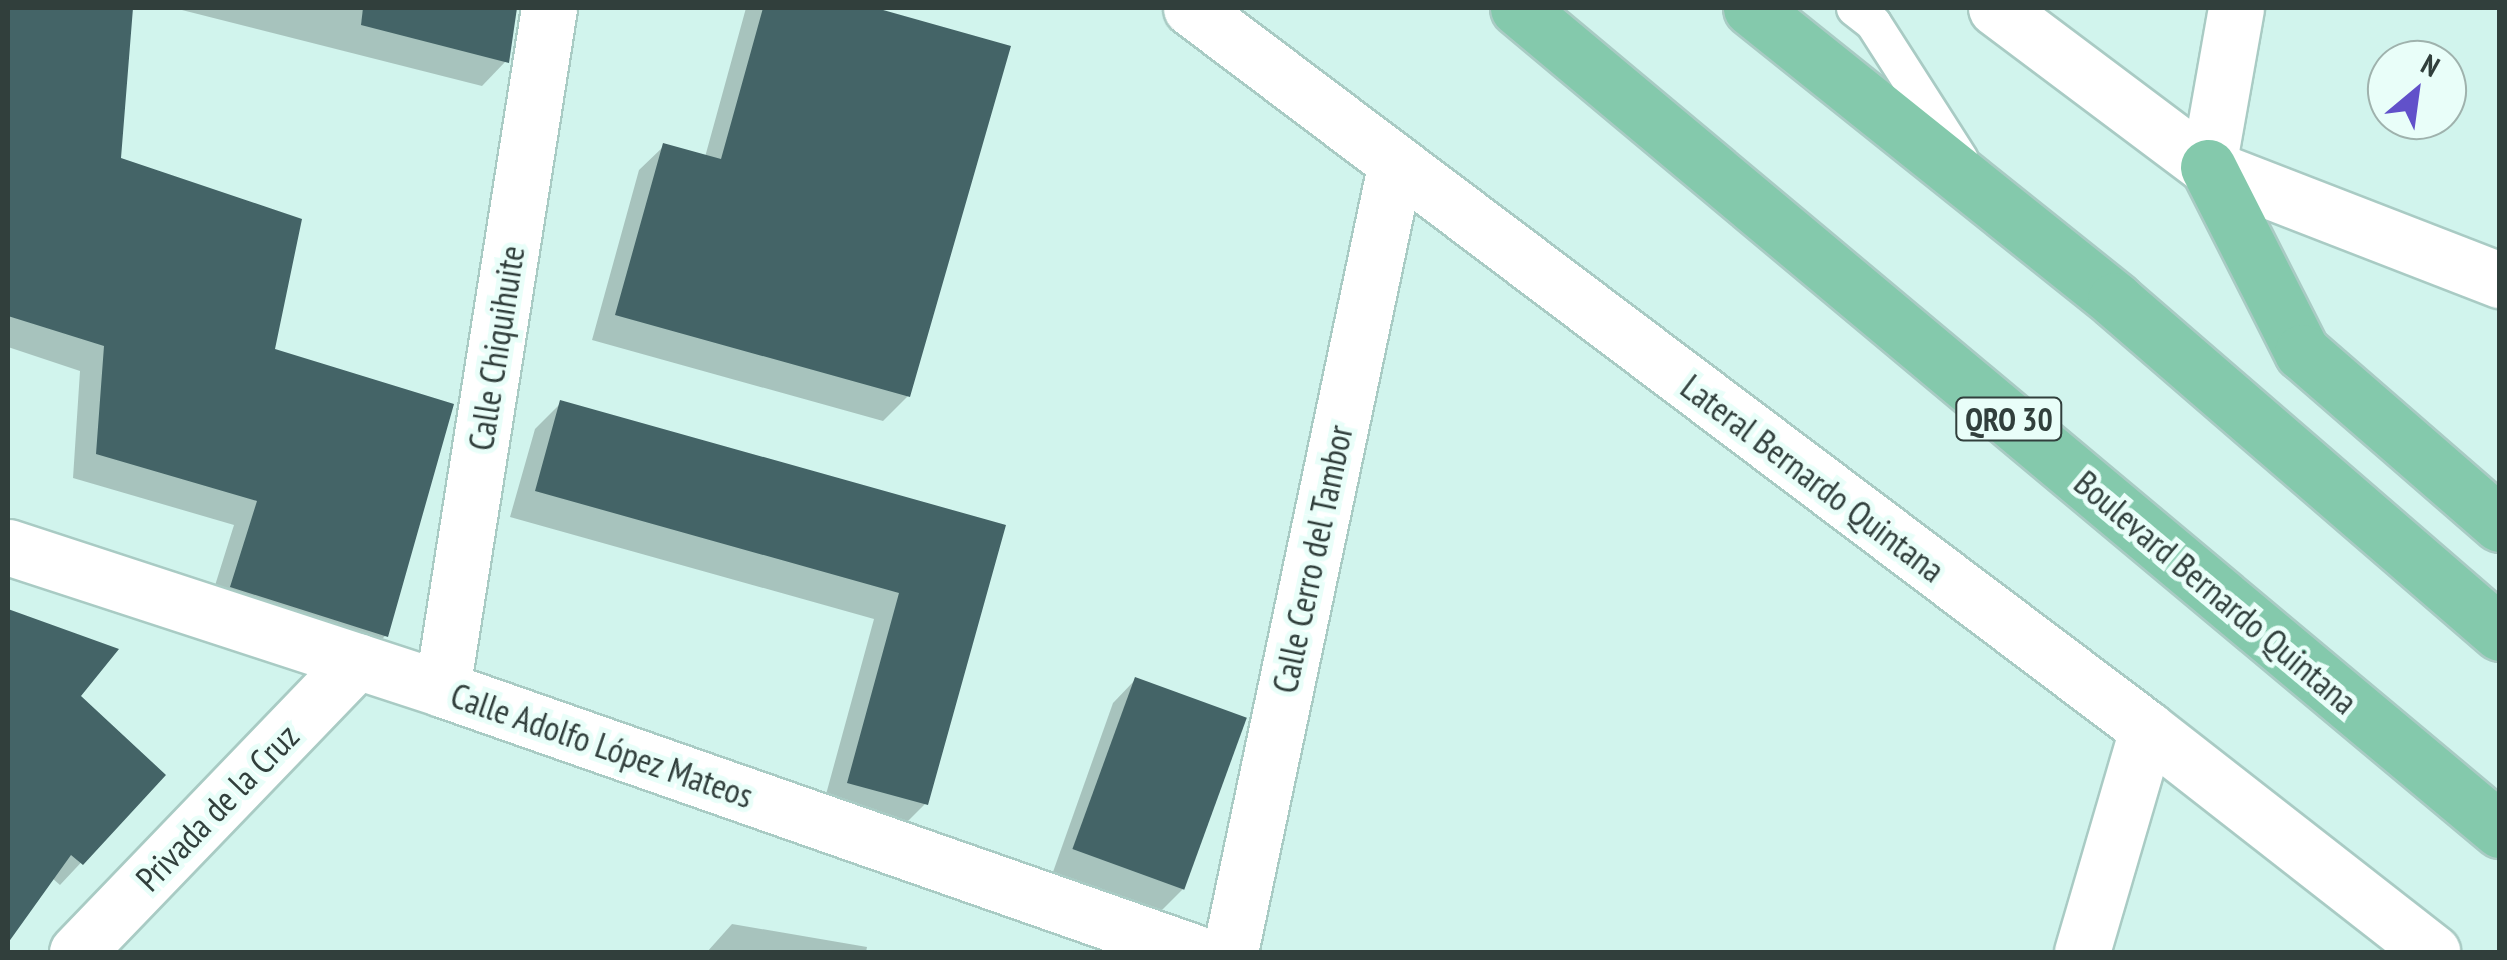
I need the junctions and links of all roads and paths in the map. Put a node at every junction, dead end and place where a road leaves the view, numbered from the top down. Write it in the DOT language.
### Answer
graph roads {
  1 [pos="549,8"];
  2 [pos="1190,8"];
  3 [pos="1518,8"];
  4 [pos="1752,8"];
  5 [pos="1854,8"];
  6 [pos="1996,8"];
  7 [pos="2236,8"];
  8 [pos="1395,166"];
  9 [pos="2208,167"];
  10 [pos="1982,194"];
  11 [pos="2500,280"];
  12 [pos="2500,524"];
  13 [pos="8,547"];
  14 [pos="2500,633"];
  15 [pos="357,661"];
  16 [pos="442,689"];
  17 [pos="2147,729"];
  18 [pos="2500,830"];
  19 [pos="77,952"];
  20 [pos="1194,952"];
  21 [pos="1230,952"];
  22 [pos="2082,952"];
  23 [pos="2432,952"];
  1 -- 16 [label="street, Calle Chiquihuite"];
  2 -- 8 [label="street, Lateral Bernardo Quintana"];
  3 -- 18 [label="main road, Boulevard Bernardo Quintana / QRO 30"];
  4 -- 10 [label="main road"];
  5 -- 10 [label="lane"];
  6 -- 9 [label="street"];
  7 -- 9 [label="street"];
  8 -- 17 [label="street, Lateral Bernardo Quintana"];
  8 -- 21 [label="street, Calle Cerro del Tambor"];
  9 -- 11 [label="street"];
  9 -- 12 [label="main road"];
  10 -- 14 [label="main road"];
  13 -- 15 [label="street, Calle Adolfo López Mateos"];
  15 -- 16 [label="street, Calle Adolfo López Mateos"];
  15 -- 19 [label="street, Privada de la Cruz"];
  16 -- 20 [label="street, Calle Adolfo López Mateos"];
  17 -- 22 [label="street"];
  17 -- 23 [label="street, Lateral Bernardo Quintana"];
}
